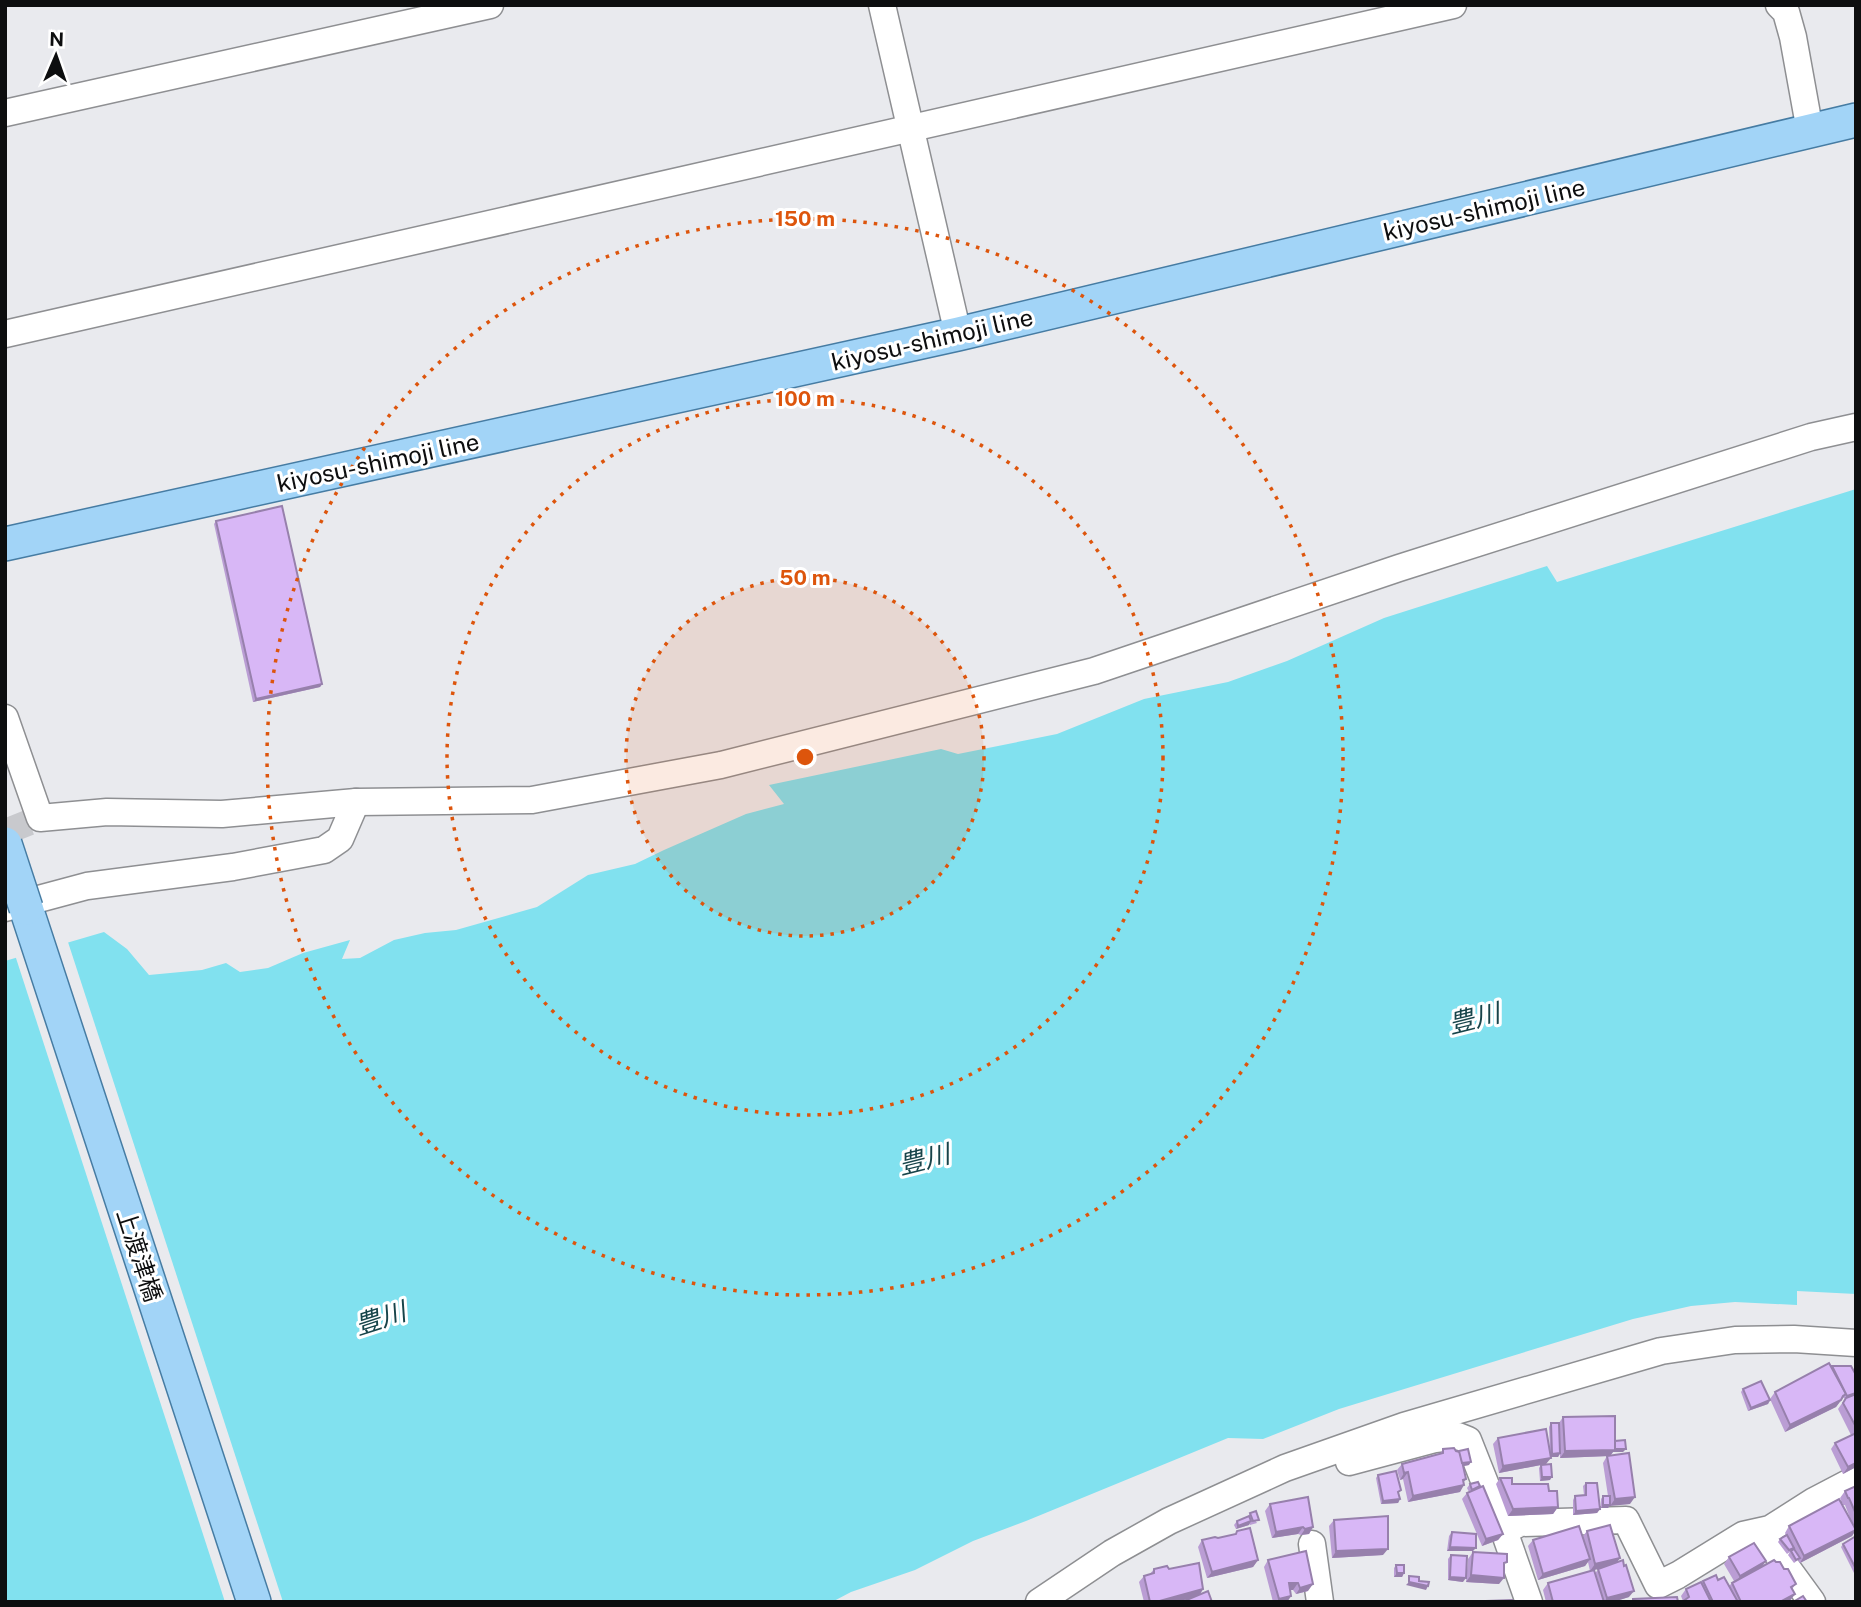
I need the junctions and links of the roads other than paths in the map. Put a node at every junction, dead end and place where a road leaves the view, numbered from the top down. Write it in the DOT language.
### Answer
graph roads {
  1 [pos="490,5"];
  2 [pos="882,5"];
  3 [pos="1454,5"];
  4 [pos="1779,5"];
  5 [pos="5,113"];
  6 [pos="1856,120"];
  7 [pos="910,130"];
  8 [pos="1810,131"];
  9 [pos="5,334"];
  10 [pos="957,334"];
  11 [pos="1856,426"];
  12 [pos="5,544"];
  13 [pos="5,718"];
  14 [pos="356,802"];
  15 [pos="5,844"];
  16 [pos="19,906"];
  17 [pos="1856,1343"];
  18 [pos="1285,1468"];
  19 [pos="1856,1479"];
  20 [pos="1504,1531"];
  21 [pos="1760,1531"];
  22 [pos="1312,1544"];
  23 [pos="254,1602"];
  24 [pos="1039,1602"];
  25 [pos="1320,1602"];
  26 [pos="1529,1602"];
  27 [pos="1812,1602"];
  1 -- 5 [label="street"];
  2 -- 7 [label="street"];
  3 -- 7 [label="street"];
  4 -- 8 [label="street"];
  6 -- 8 [label="main road, kiyosu-shimoji line"];
  7 -- 9 [label="street"];
  7 -- 10 [label="street"];
  8 -- 10 [label="main road, kiyosu-shimoji line"];
  10 -- 12 [label="main road, kiyosu-shimoji line"];
  11 -- 14 [label="street"];
  13 -- 14 [label="street"];
  14 -- 16 [label="street"];
  15 -- 16 [label="main road, 上渡津橋, bridge"];
  16 -- 23 [label="main road, 上渡津橋"];
  17 -- 18 [label="street"];
  18 -- 20 [label="street"];
  18 -- 24 [label="street"];
  19 -- 21 [label="street"];
  20 -- 21 [label="street"];
  20 -- 26 [label="street"];
  21 -- 27 [label="street"];
  22 -- 25 [label="street"];
}
